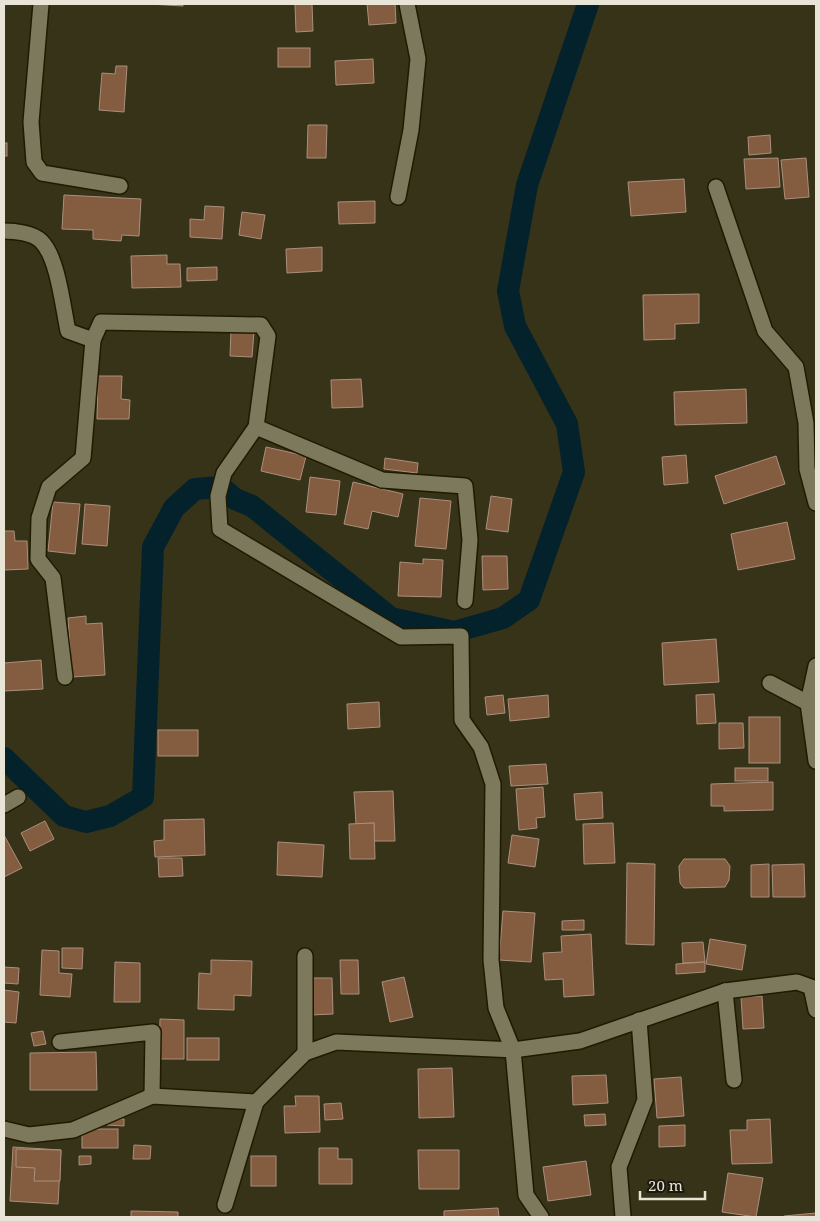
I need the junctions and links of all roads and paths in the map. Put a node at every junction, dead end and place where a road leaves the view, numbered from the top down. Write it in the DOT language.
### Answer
graph roads {
  1 [pos="41,4"];
  2 [pos="407,4"];
  3 [pos="120,186"];
  4 [pos="716,187"];
  5 [pos="398,197"];
  6 [pos="4,231"];
  7 [pos="93,340"];
  8 [pos="256,427"];
  9 [pos="816,503"];
  10 [pos="465,601"];
  11 [pos="816,666"];
  12 [pos="65,677"];
  13 [pos="770,683"];
  14 [pos="808,703"];
  15 [pos="816,761"];
  16 [pos="18,797"];
  17 [pos="4,805"];
  18 [pos="305,956"];
  19 [pos="813,979"];
  20 [pos="725,991"];
  21 [pos="816,1010"];
  22 [pos="639,1020"];
  23 [pos="60,1042"];
  24 [pos="512,1050"];
  25 [pos="305,1053"];
  26 [pos="734,1080"];
  27 [pos="152,1096"];
  28 [pos="256,1102"];
  29 [pos="4,1130"];
  30 [pos="224,1205"];
  31 [pos="541,1217"];
  32 [pos="624,1217"];
  1 -- 3 [label="street"];
  2 -- 5 [label="street"];
  4 -- 9 [label="street"];
  6 -- 7 [label="street"];
  7 -- 8 [label="street"];
  7 -- 12 [label="street"];
  8 -- 10 [label="street"];
  8 -- 24 [label="street"];
  11 -- 14 [label="street"];
  13 -- 14 [label="street"];
  14 -- 15 [label="street"];
  16 -- 17 [label="street"];
  18 -- 25 [label="street"];
  19 -- 20 [label="street"];
  19 -- 21 [label="street"];
  20 -- 22 [label="street"];
  20 -- 26 [label="street"];
  22 -- 24 [label="street"];
  22 -- 32 [label="street"];
  23 -- 27 [label="street"];
  24 -- 25 [label="street"];
  24 -- 31 [label="street"];
  25 -- 28 [label="street"];
  27 -- 28 [label="street"];
  27 -- 29 [label="street"];
  28 -- 30 [label="street"];
}
